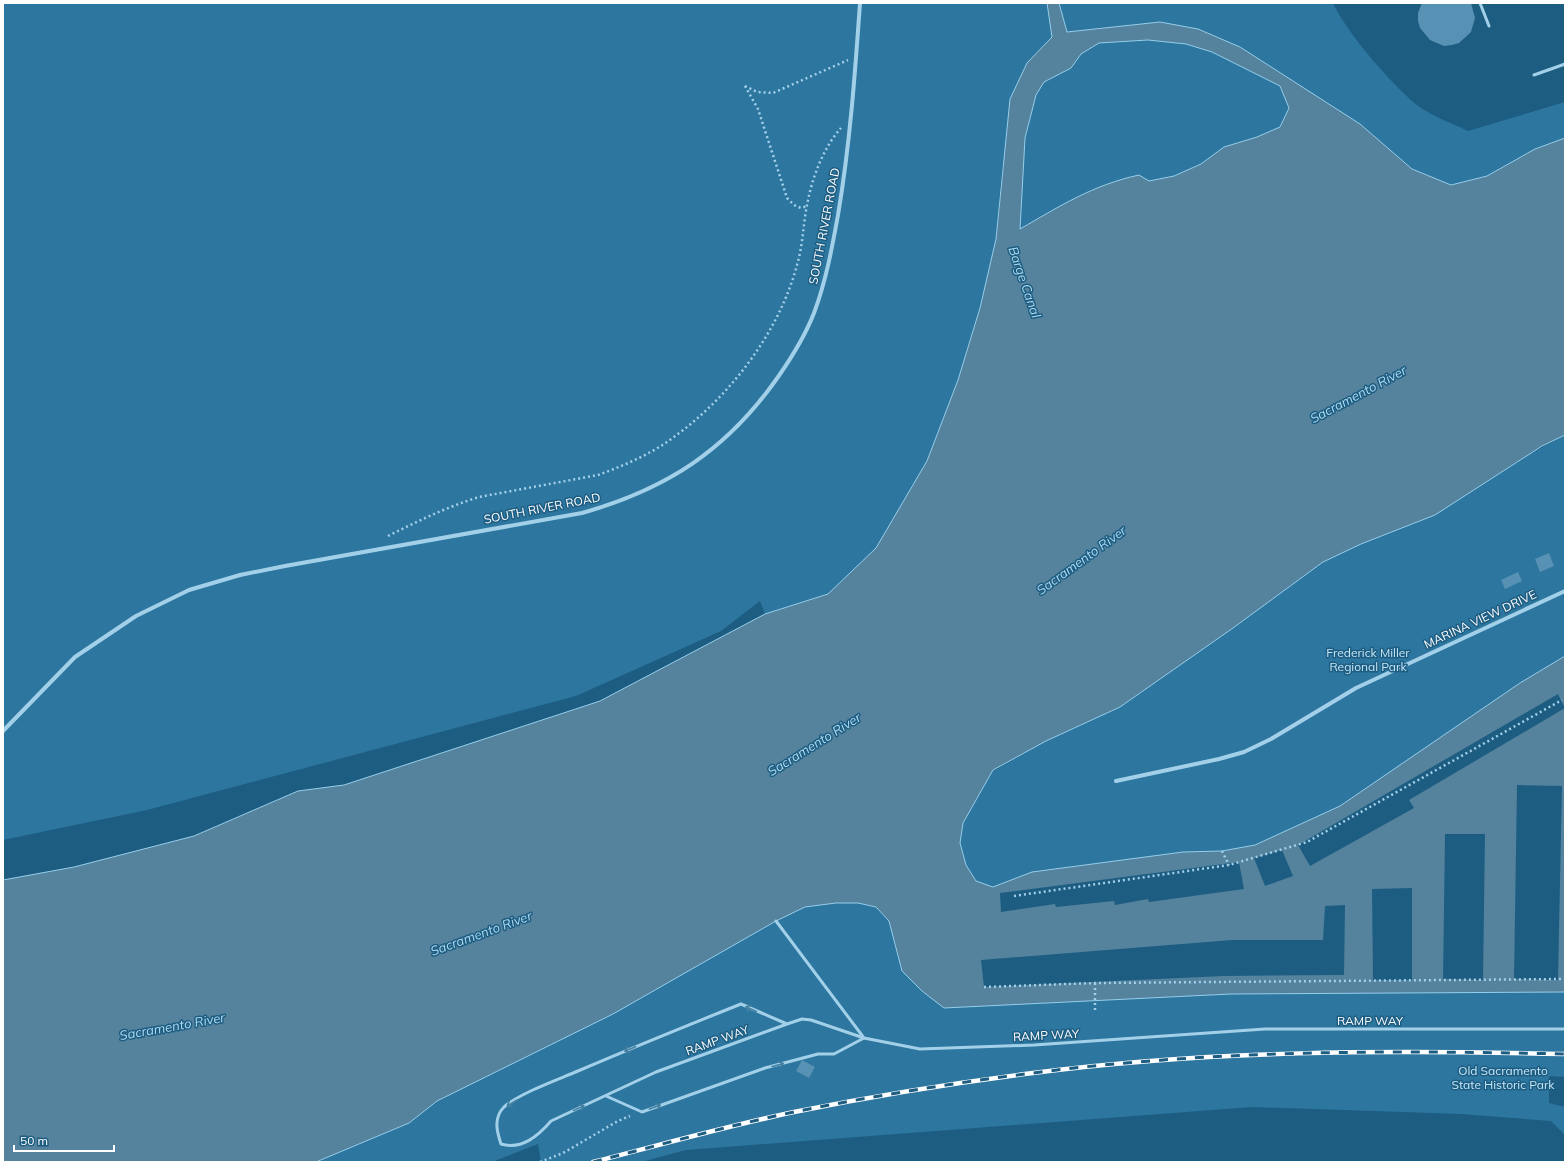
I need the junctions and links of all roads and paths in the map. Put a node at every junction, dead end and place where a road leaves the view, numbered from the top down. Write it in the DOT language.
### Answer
graph roads {
  1 [pos="860,3"];
  2 [pos="1480,3"];
  3 [pos="1489,26"];
  4 [pos="856,58"];
  5 [pos="1565,64"];
  6 [pos="1534,75"];
  7 [pos="852,115"];
  8 [pos="807,206"];
  9 [pos="388,536"];
  10 [pos="1565,591"];
  11 [pos="1562,700"];
  12 [pos="3,731"];
  13 [pos="1116,781"];
  14 [pos="1222,851"];
  15 [pos="1228,866"];
  16 [pos="1014,896"];
  17 [pos="776,921"];
  18 [pos="1565,979"];
  19 [pos="1094,983"];
  20 [pos="984,987"];
  21 [pos="1095,1011"];
  22 [pos="787,1024"];
  23 [pos="1565,1029"];
  24 [pos="864,1038"];
  25 [pos="606,1096"];
  26 [pos="642,1112"];
  27 [pos="540,1162"];
  1 -- 4 [label="street, SOUTH RIVER ROAD"];
  2 -- 3 [label="lane"];
  4 -- 7 [label="street, SOUTH RIVER ROAD"];
  4 -- 8 [label="path"];
  5 -- 6 [label="lane"];
  7 -- 8 [label="path"];
  7 -- 12 [label="street, SOUTH RIVER ROAD"];
  8 -- 9 [label="path"];
  10 -- 13 [label="street, MARINA VIEW DRIVE"];
  11 -- 15 [label="path"];
  14 -- 15 [label="path"];
  15 -- 16 [label="path"];
  17 -- 24 [label="lane"];
  18 -- 19 [label="path"];
  19 -- 20 [label="path"];
  19 -- 21 [label="path"];
  22 -- 24 [label="lane, RAMP WAY"];
  22 -- 25 [label="lane, RAMP WAY"];
  22 -- 25 [label="lane, RAMP WAY, one-way"];
  23 -- 24 [label="lane, RAMP WAY"];
  26 -- 24 [label="lane, one-way"];
  25 -- 26 [label="lane"];
  26 -- 27 [label="path"];
}
